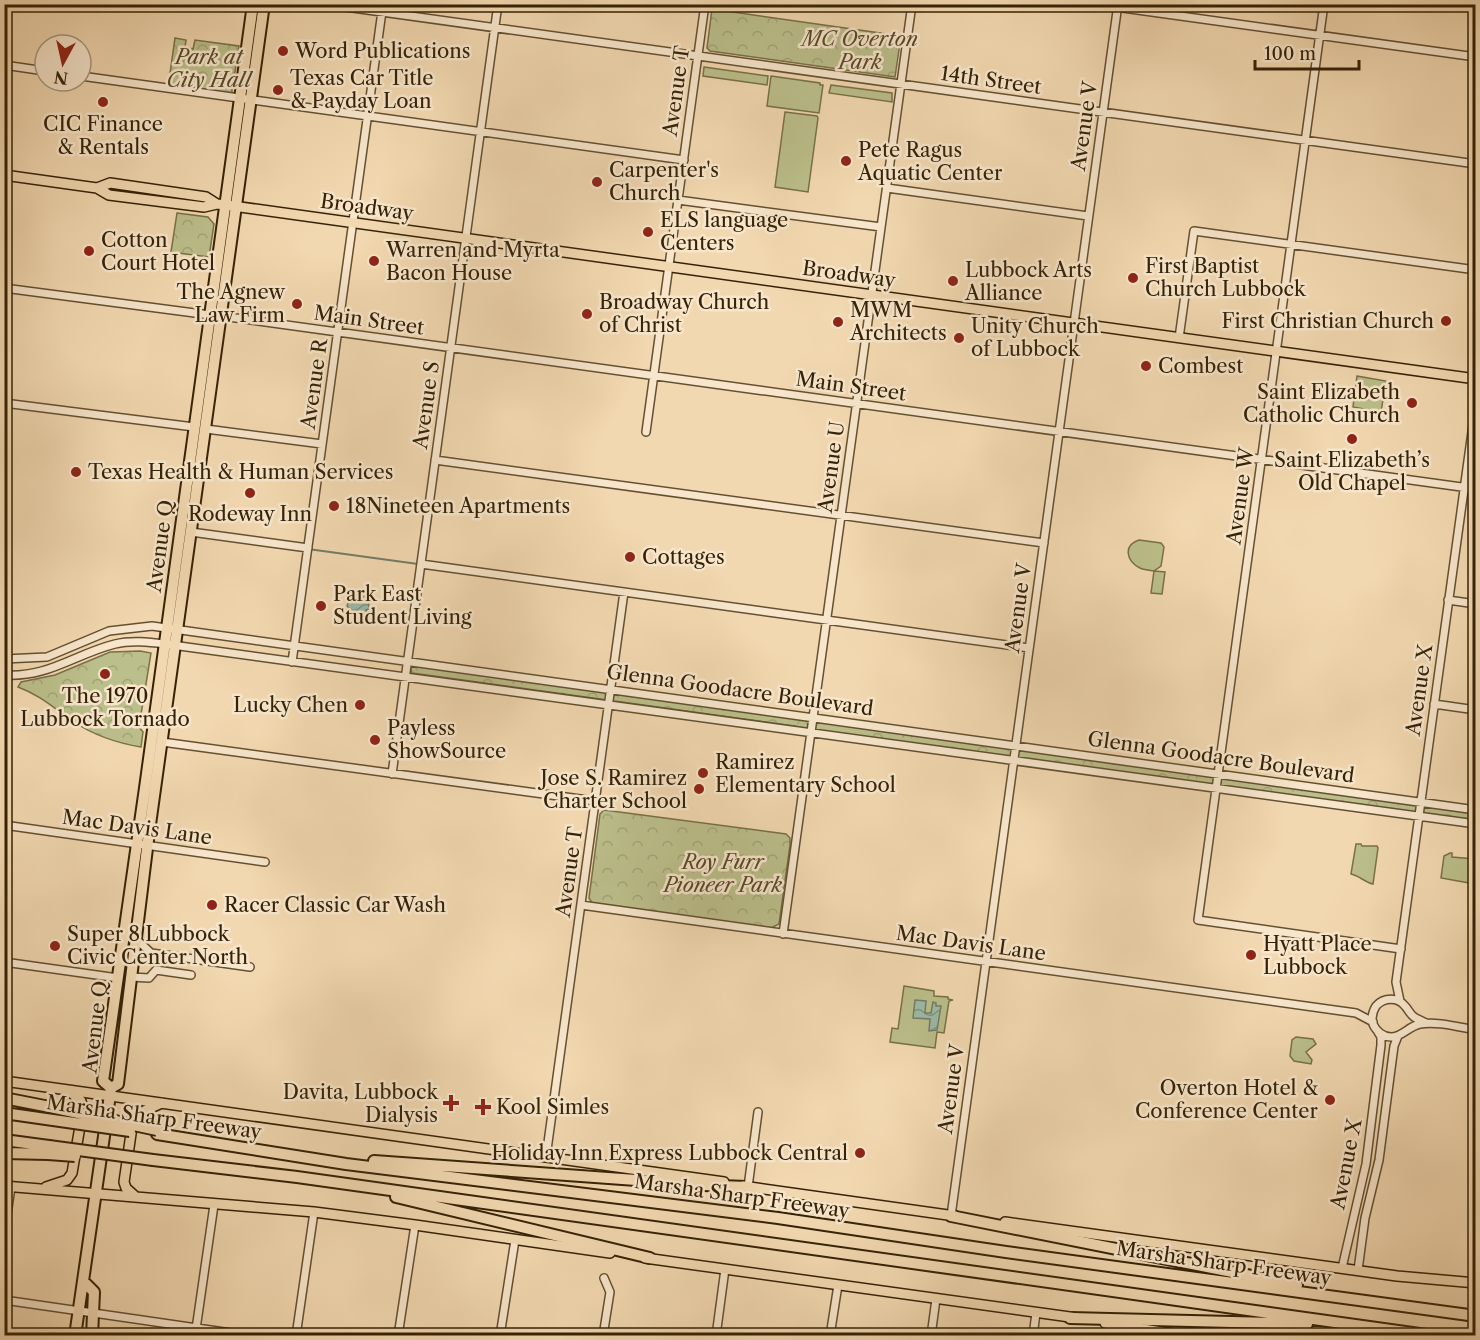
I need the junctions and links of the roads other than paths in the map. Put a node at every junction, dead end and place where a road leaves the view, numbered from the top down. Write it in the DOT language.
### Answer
graph roads {
  1 [pos="253,4"];
  2 [pos="264,4"];
  3 [pos="324,4"];
  4 [pos="498,4"];
  5 [pos="705,4"];
  6 [pos="912,4"];
  7 [pos="1094,4"];
  8 [pos="1324,4"];
  9 [pos="1117,6"];
  10 [pos="382,9"];
  11 [pos="495,28"];
  12 [pos="1320,36"];
  13 [pos="698,56"];
  14 [pos="1476,57"];
  15 [pos="4,65"];
  16 [pos="33,69"];
  17 [pos="93,78"];
  18 [pos="901,84"];
  19 [pos="246,99"];
  20 [pos="1103,112"];
  21 [pos="368,116"];
  22 [pos="481,132"];
  23 [pos="1306,140"];
  24 [pos="684,160"];
  25 [pos="1476,164"];
  26 [pos="4,175"];
  27 [pos="887,188"];
  28 [pos="678,200"];
  29 [pos="227,205"];
  30 [pos="1088,216"];
  31 [pos="353,223"];
  32 [pos="881,227"];
  33 [pos="466,239"];
  34 [pos="1291,244"];
  35 [pos="669,267"];
  36 [pos="1476,270"];
  37 [pos="4,288"];
  38 [pos="872,295"];
  39 [pos="216,315"];
  40 [pos="1074,323"];
  41 [pos="338,332"];
  42 [pos="1179,338"];
  43 [pos="451,348"];
  44 [pos="1276,351"];
  45 [pos="654,376"];
  46 [pos="1476,379"];
  47 [pos="4,403"];
  48 [pos="1476,403"];
  49 [pos="857,404"];
  50 [pos="200,428"];
  51 [pos="646,432"];
  52 [pos="1059,432"];
  53 [pos="322,444"];
  54 [pos="435,460"];
  55 [pos="1261,460"];
  56 [pos="1464,488"];
  57 [pos="1476,489"];
  58 [pos="841,516"];
  59 [pos="191,532"];
  60 [pos="1044,543"];
  61 [pos="308,548"];
  62 [pos="421,564"];
  63 [pos="624,592"];
  64 [pos="1448,600"];
  65 [pos="1476,604"];
  66 [pos="827,620"];
  67 [pos="173,629"];
  68 [pos="170,645"];
  69 [pos="294,645"];
  70 [pos="1029,648"];
  71 [pos="4,659"];
  72 [pos="408,661"];
  73 [pos="292,662"];
  74 [pos="4,675"];
  75 [pos="405,677"];
  76 [pos="611,689"];
  77 [pos="608,705"];
  78 [pos="1434,705"];
  79 [pos="1476,710"];
  80 [pos="813,717"];
  81 [pos="811,733"];
  82 [pos="162,742"];
  83 [pos="1016,745"];
  84 [pos="1014,761"];
  85 [pos="392,774"];
  86 [pos="1218,774"];
  87 [pos="1216,788"];
  88 [pos="595,801"];
  89 [pos="1421,802"];
  90 [pos="1476,810"];
  91 [pos="1419,816"];
  92 [pos="1476,824"];
  93 [pos="4,825"];
  94 [pos="143,844"];
  95 [pos="265,862"];
  96 [pos="581,905"];
  97 [pos="783,934"];
  98 [pos="136,939"];
  99 [pos="1401,949"];
  100 [pos="151,953"];
  101 [pos="4,962"];
  102 [pos="133,962"];
  103 [pos="986,962"];
  104 [pos="250,967"];
  105 [pos="191,975"];
  106 [pos="131,977"];
  107 [pos="118,978"];
  108 [pos="1396,982"];
  109 [pos="1385,1000"];
  110 [pos="1400,1001"];
  111 [pos="1376,1007"];
  112 [pos="1409,1011"];
  113 [pos="1356,1013"];
  114 [pos="1372,1022"];
  115 [pos="1426,1023"];
  116 [pos="1406,1030"];
  117 [pos="1476,1030"];
  118 [pos="1378,1032"];
  119 [pos="1398,1036"];
  120 [pos="4,1081"];
  121 [pos="68,1089"];
  122 [pos="111,1092"];
  123 [pos="4,1098"];
  124 [pos="162,1103"];
  125 [pos="758,1112"];
  126 [pos="4,1113"];
  127 [pos="54,1114"];
  128 [pos="4,1140"];
  129 [pos="49,1150"];
  130 [pos="4,1153"];
  131 [pos="546,1157"];
  132 [pos="346,1164"];
  133 [pos="334,1183"];
  134 [pos="8,1187"];
  135 [pos="748,1187"];
  136 [pos="41,1189"];
  137 [pos="96,1193"];
  138 [pos="136,1197"];
  139 [pos="214,1204"];
  140 [pos="314,1212"];
  141 [pos="951,1216"];
  142 [pos="415,1225"];
  143 [pos="4,1236"];
  144 [pos="514,1240"];
  145 [pos="650,1258"];
  146 [pos="1342,1268"];
  147 [pos="725,1269"];
  148 [pos="1358,1270"];
  149 [pos="604,1278"];
  150 [pos="84,1282"];
  151 [pos="1476,1283"];
  152 [pos="838,1285"];
  153 [pos="936,1299"];
  154 [pos="4,1300"];
  155 [pos="1373,1301"];
  156 [pos="80,1311"];
  157 [pos="93,1313"];
  158 [pos="1036,1313"];
  159 [pos="1476,1316"];
  160 [pos="1070,1318"];
  161 [pos="1359,1325"];
  162 [pos="196,1332"];
  163 [pos="75,1335"];
  164 [pos="92,1335"];
  165 [pos="252,1335"];
  166 [pos="296,1335"];
  167 [pos="398,1335"];
  168 [pos="500,1335"];
  169 [pos="603,1335"];
  170 [pos="716,1335"];
  171 [pos="830,1335"];
  172 [pos="931,1335"];
  173 [pos="1033,1335"];
  174 [pos="1187,1335"];
  175 [pos="1434,1335"];
  1 -- 19 [label="highway, Avenue Q"];
  2 -- 19 [label="highway, Avenue Q"];
  3 -- 10 [label="street, 14th Street"];
  4 -- 11 [label="street, Avenue S"];
  5 -- 13 [label="street, Avenue T"];
  6 -- 18 [label="street, Avenue U"];
  7 -- 9 [label="street"];
  8 -- 12 [label="street, Avenue W"];
  9 -- 12 [label="street"];
  9 -- 20 [label="street, Avenue V"];
  10 -- 11 [label="street, 14th Street"];
  10 -- 21 [label="street, Avenue R"];
  11 -- 13 [label="street, 14th Street"];
  11 -- 22 [label="street, Avenue S"];
  12 -- 14 [label="street"];
  12 -- 23 [label="street, Avenue W"];
  13 -- 18 [label="street, 14th Street"];
  13 -- 24 [label="street, Avenue T"];
  15 -- 16 [label="street"];
  17 -- 19 [label="street"];
  18 -- 20 [label="street, 14th Street"];
  18 -- 27 [label="street, Avenue U"];
  19 -- 21 [label="street"];
  19 -- 29 [label="highway, Avenue Q"];
  20 -- 23 [label="street, 14th Street"];
  20 -- 30 [label="street, Avenue V"];
  21 -- 22 [label="street"];
  21 -- 31 [label="street, Avenue R"];
  22 -- 24 [label="street"];
  22 -- 33 [label="street, Avenue S"];
  23 -- 25 [label="street, 14th Street"];
  23 -- 34 [label="street, Avenue W"];
  24 -- 28 [label="street, Avenue T"];
  26 -- 29 [label="main road, Broadway"];
  27 -- 30 [label="street"];
  27 -- 32 [label="street, Avenue U"];
  28 -- 32 [label="street"];
  28 -- 35 [label="street, Avenue T"];
  29 -- 31 [label="main road, Broadway"];
  29 -- 39 [label="highway, Avenue Q"];
  30 -- 40 [label="street, Avenue V"];
  31 -- 33 [label="main road, Broadway"];
  31 -- 41 [label="street, Avenue R"];
  32 -- 38 [label="street, Avenue U"];
  33 -- 35 [label="main road, Broadway"];
  33 -- 43 [label="street, Avenue S"];
  34 -- 36 [label="street"];
  34 -- 42 [label="street"];
  34 -- 44 [label="street, Avenue W"];
  35 -- 38 [label="main road, Broadway"];
  35 -- 45 [label="street, Avenue T"];
  37 -- 39 [label="street, Main Street"];
  38 -- 40 [label="main road, Broadway"];
  38 -- 49 [label="street, Avenue U"];
  39 -- 41 [label="street, Main Street"];
  39 -- 50 [label="highway, Avenue Q"];
  39 -- 50 [label="highway, Avenue Q"];
  40 -- 42 [label="main road, Broadway"];
  40 -- 52 [label="street, Avenue V"];
  41 -- 43 [label="street, Main Street"];
  41 -- 53 [label="street, Avenue R"];
  42 -- 44 [label="main road, Broadway"];
  43 -- 45 [label="street, Main Street"];
  43 -- 54 [label="street, Avenue S"];
  44 -- 46 [label="main road, Broadway"];
  44 -- 55 [label="street, Avenue W"];
  45 -- 49 [label="street, Main Street"];
  45 -- 51 [label="street, Avenue T"];
  47 -- 50 [label="street"];
  48 -- 56 [label="street, Avenue X"];
  49 -- 52 [label="street, Main Street"];
  49 -- 58 [label="street, Avenue U"];
  50 -- 53 [label="street"];
  50 -- 59 [label="highway, Avenue Q"];
  50 -- 67 [label="highway, Avenue Q"];
  52 -- 55 [label="street, Main Street"];
  52 -- 60 [label="street, Avenue V"];
  53 -- 61 [label="street, Avenue R"];
  54 -- 58 [label="street"];
  54 -- 62 [label="street, Avenue S"];
  55 -- 56 [label="street, Main Street"];
  55 -- 86 [label="street, Avenue W"];
  56 -- 57 [label="street, Main Street"];
  56 -- 64 [label="street, Avenue X"];
  58 -- 60 [label="street"];
  58 -- 66 [label="street, Avenue U"];
  59 -- 61 [label="street"];
  59 -- 67 [label="highway, Avenue Q"];
  60 -- 70 [label="street, Avenue V"];
  61 -- 69 [label="street, Avenue R"];
  62 -- 63 [label="street"];
  62 -- 72 [label="street, Avenue S"];
  63 -- 66 [label="street"];
  63 -- 76 [label="street, Avenue T"];
  64 -- 65 [label="street"];
  64 -- 78 [label="street, Avenue X"];
  66 -- 70 [label="street"];
  66 -- 80 [label="street, Avenue U"];
  67 -- 68 [label="highway, Avenue Q"];
  67 -- 69 [label="street, Glenna Goodacre Boulevard"];
  67 -- 71 [label="street, Glenna Goodacre Boulevard"];
  68 -- 73 [label="street, Glenna Goodacre Boulevard"];
  68 -- 74 [label="street, Glenna Goodacre Boulevard"];
  68 -- 82 [label="highway, Avenue Q"];
  68 -- 94 [label="highway, Avenue Q"];
  69 -- 72 [label="street, Glenna Goodacre Boulevard"];
  69 -- 73 [label="street, Avenue R"];
  70 -- 83 [label="street, Avenue V"];
  72 -- 75 [label="street, Avenue S"];
  72 -- 76 [label="street, Glenna Goodacre Boulevard"];
  73 -- 75 [label="street, Glenna Goodacre Boulevard"];
  75 -- 77 [label="street, Glenna Goodacre Boulevard"];
  75 -- 85 [label="street, Avenue S"];
  76 -- 77 [label="street, Avenue T"];
  76 -- 80 [label="street, Glenna Goodacre Boulevard"];
  77 -- 81 [label="street, Glenna Goodacre Boulevard"];
  77 -- 88 [label="street, Avenue T"];
  78 -- 79 [label="street"];
  78 -- 89 [label="street, Avenue X"];
  80 -- 81 [label="street, Avenue U"];
  80 -- 83 [label="street, Glenna Goodacre Boulevard"];
  81 -- 84 [label="street, Glenna Goodacre Boulevard"];
  81 -- 97 [label="street, Avenue U"];
  82 -- 85 [label="street"];
  82 -- 94 [label="highway, Avenue Q"];
  83 -- 84 [label="street, Avenue V"];
  83 -- 86 [label="street, Glenna Goodacre Boulevard"];
  84 -- 87 [label="street, Glenna Goodacre Boulevard"];
  84 -- 103 [label="street, Avenue V"];
  85 -- 88 [label="street"];
  86 -- 87 [label="street, Avenue W"];
  86 -- 89 [label="street, Glenna Goodacre Boulevard"];
  87 -- 91 [label="street, Glenna Goodacre Boulevard"];
  87 -- 99 [label="street, Avenue W"];
  88 -- 96 [label="street, Avenue T"];
  89 -- 90 [label="street, Glenna Goodacre Boulevard"];
  89 -- 91 [label="street, Avenue X"];
  91 -- 92 [label="street, Glenna Goodacre Boulevard"];
  91 -- 99 [label="street, Avenue X"];
  93 -- 94 [label="street, Mac Davis Lane"];
  94 -- 95 [label="street, Mac Davis Lane"];
  94 -- 98 [label="highway, Avenue Q"];
  94 -- 107 [label="highway, Avenue Q"];
  96 -- 97 [label="street, Mac Davis Lane"];
  96 -- 131 [label="street, Avenue T"];
  97 -- 103 [label="street, Mac Davis Lane"];
  98 -- 100 [label="street"];
  98 -- 102 [label="highway, Avenue Q"];
  99 -- 108 [label="street, Avenue X"];
  100 -- 102 [label="street"];
  100 -- 104 [label="street"];
  101 -- 107 [label="street"];
  102 -- 106 [label="highway, Avenue Q"];
  103 -- 113 [label="street, Mac Davis Lane"];
  103 -- 141 [label="street, Avenue V"];
  105 -- 106 [label="street"];
  106 -- 122 [label="highway, Avenue Q"];
  107 -- 122 [label="highway, Avenue Q"];
  108 -- 109 [label="street, Avenue X"];
  108 -- 110 [label="street, Avenue X"];
  109 -- 110 [label="street"];
  109 -- 111 [label="street"];
  110 -- 112 [label="street"];
  111 -- 113 [label="street"];
  111 -- 114 [label="street"];
  112 -- 115 [label="street"];
  112 -- 116 [label="street"];
  113 -- 114 [label="street"];
  114 -- 118 [label="street"];
  115 -- 116 [label="street"];
  115 -- 117 [label="street"];
  116 -- 119 [label="street"];
  118 -- 119 [label="street"];
  118 -- 146 [label="street, Avenue X"];
  119 -- 148 [label="street, Avenue X"];
  120 -- 121 [label="main road, Marsha Sharp Freeway"];
  121 -- 122 [label="main road, Marsha Sharp Freeway"];
  121 -- 136 [label="main road"];
  122 -- 124 [label="main road, Marsha Sharp Freeway"];
  122 -- 137 [label="highway, Avenue Q"];
  123 -- 127 [label="highway"];
  124 -- 131 [label="main road, Marsha Sharp Freeway"];
  124 -- 138 [label="main road"];
  125 -- 135 [label="street"];
  126 -- 127 [label="highway, Marsha Sharp Freeway"];
  127 -- 132 [label="highway, Marsha Sharp Freeway, bridge"];
  128 -- 129 [label="highway, Marsha Sharp Freeway"];
  129 -- 130 [label="highway"];
  129 -- 133 [label="highway, Marsha Sharp Freeway, bridge"];
  131 -- 135 [label="main road, Marsha Sharp Freeway"];
  132 -- 135 [label="highway"];
  132 -- 155 [label="highway, Marsha Sharp Freeway"];
  133 -- 145 [label="highway"];
  133 -- 161 [label="highway, Marsha Sharp Freeway"];
  134 -- 136 [label="main road"];
  134 -- 143 [label="street"];
  135 -- 141 [label="main road, Marsha Sharp Freeway"];
  136 -- 137 [label="main road"];
  137 -- 138 [label="main road"];
  137 -- 150 [label="highway, Avenue Q"];
  138 -- 139 [label="main road"];
  139 -- 140 [label="main road"];
  139 -- 162 [label="street"];
  140 -- 142 [label="main road"];
  140 -- 166 [label="street"];
  141 -- 146 [label="main road, Marsha Sharp Freeway"];
  141 -- 155 [label="highway"];
  142 -- 144 [label="main road"];
  142 -- 167 [label="street"];
  144 -- 145 [label="main road"];
  144 -- 168 [label="street"];
  145 -- 147 [label="main road"];
  146 -- 148 [label="main road, Marsha Sharp Freeway"];
  147 -- 152 [label="main road"];
  147 -- 170 [label="street"];
  148 -- 151 [label="main road, Marsha Sharp Freeway"];
  149 -- 169 [label="street"];
  150 -- 156 [label="highway, Avenue Q"];
  150 -- 157 [label="highway"];
  152 -- 153 [label="main road"];
  152 -- 171 [label="street"];
  153 -- 158 [label="main road"];
  153 -- 172 [label="street"];
  154 -- 156 [label="street"];
  155 -- 159 [label="highway, Marsha Sharp Freeway"];
  156 -- 157 [label="street"];
  156 -- 163 [label="highway, Avenue Q"];
  157 -- 162 [label="street"];
  157 -- 164 [label="highway"];
  158 -- 160 [label="main road"];
  158 -- 173 [label="street"];
  160 -- 161 [label="highway"];
  160 -- 174 [label="main road"];
  161 -- 175 [label="highway, Marsha Sharp Freeway"];
  162 -- 165 [label="street"];
}
